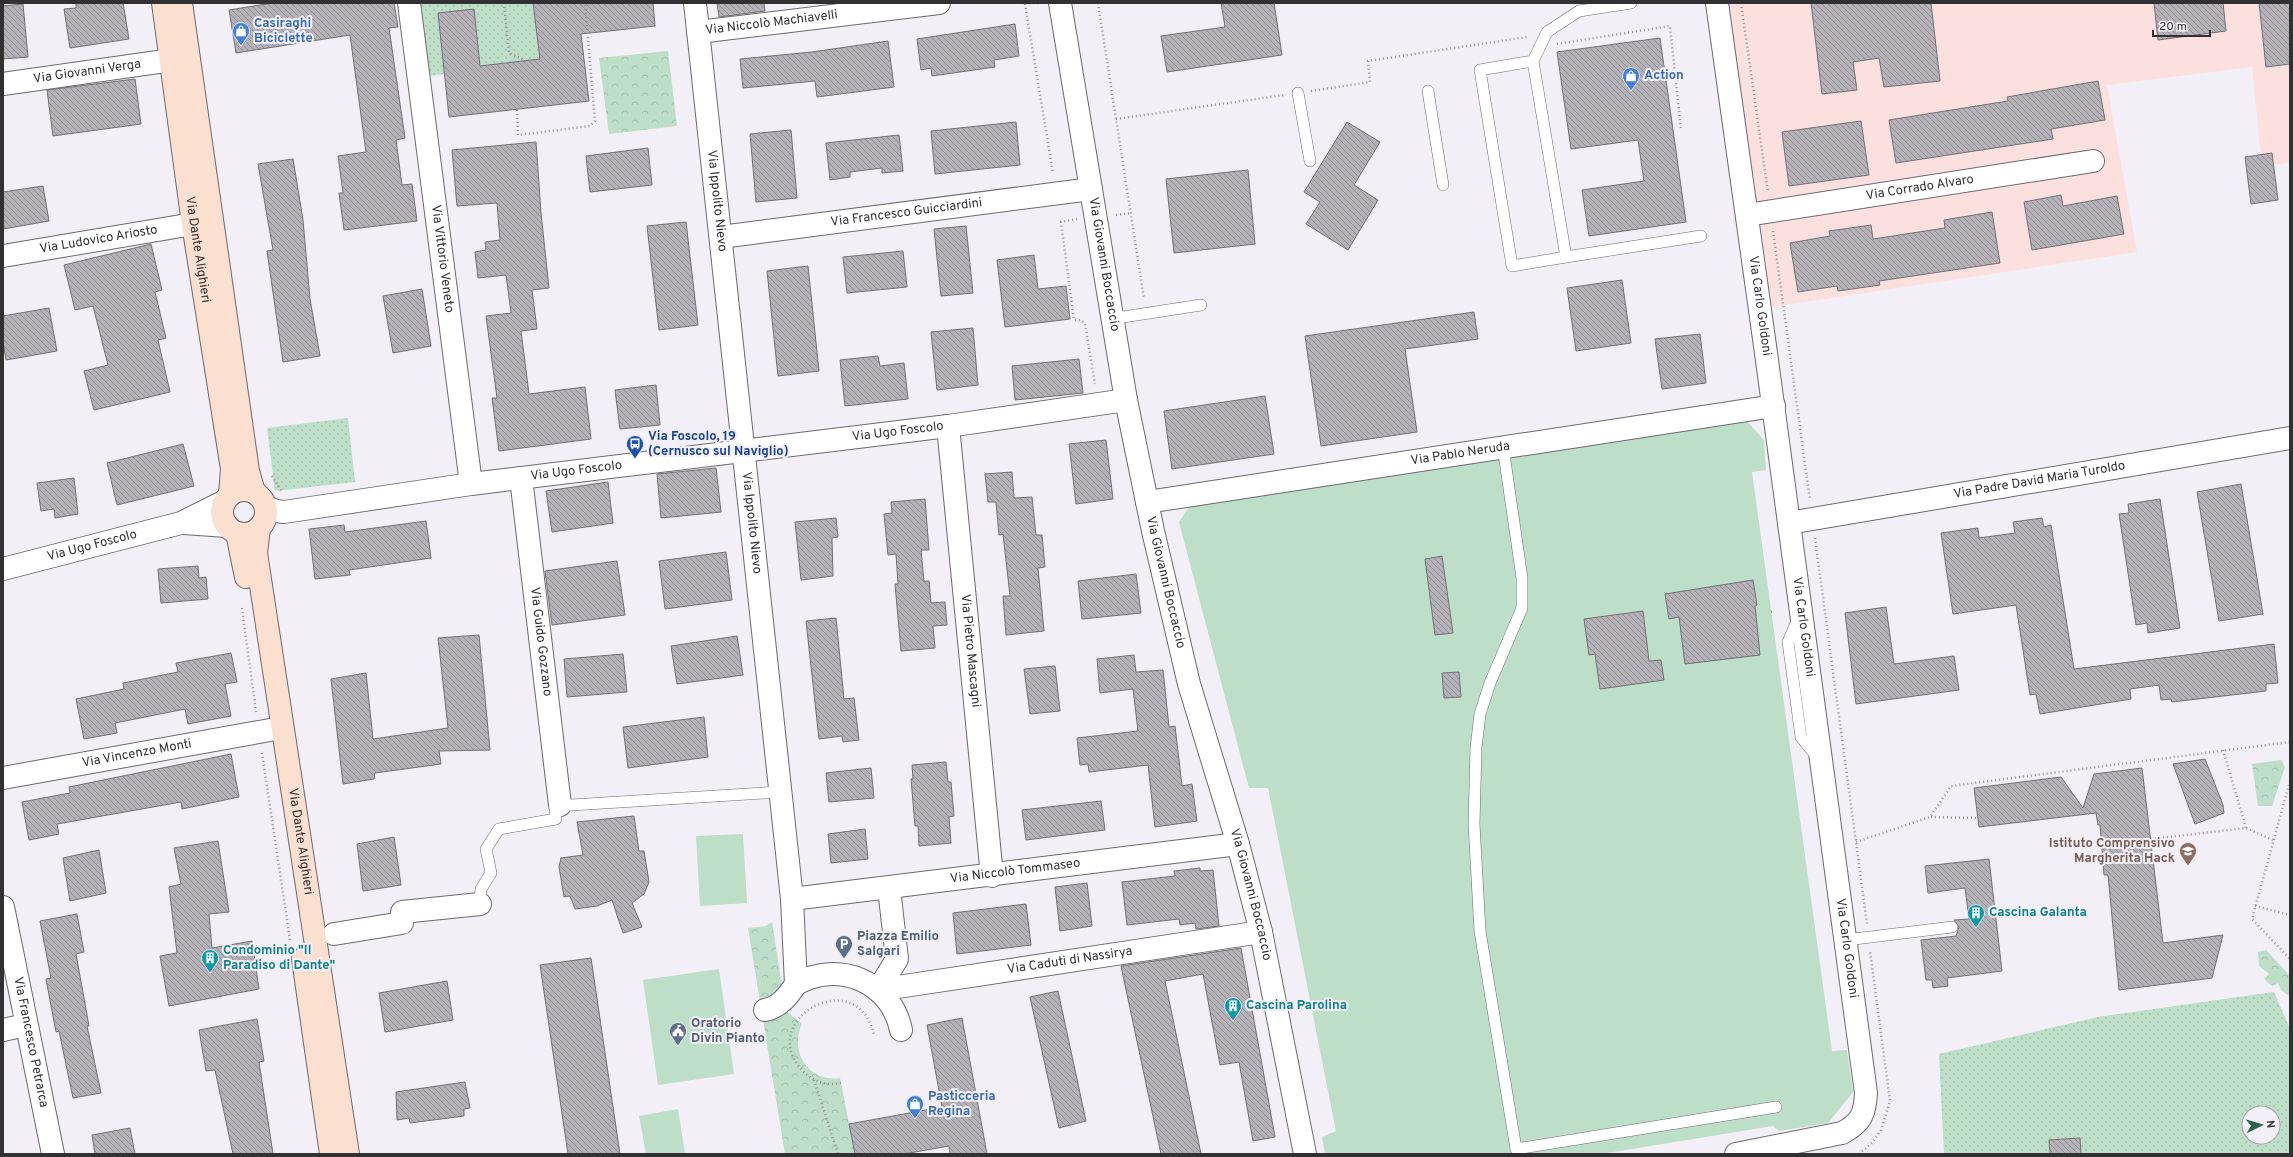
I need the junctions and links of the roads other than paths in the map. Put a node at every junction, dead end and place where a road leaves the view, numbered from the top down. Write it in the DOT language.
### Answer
graph roads {
  1 [pos="163,3"];
  2 [pos="181,3"];
  3 [pos="409,3"];
  4 [pos="695,3"];
  5 [pos="939,3"];
  6 [pos="1060,3"];
  7 [pos="1631,3"];
  8 [pos="1717,3"];
  9 [pos="698,32"];
  10 [pos="172,60"];
  11 [pos="1534,61"];
  12 [pos="3,84"];
  13 [pos="1428,90"];
  14 [pos="1298,92"];
  15 [pos="1310,161"];
  16 [pos="2093,161"];
  17 [pos="1443,185"];
  18 [pos="1091,189"];
  19 [pos="1747,215"];
  20 [pos="193,224"];
  21 [pos="1701,236"];
  22 [pos="721,237"];
  23 [pos="3,256"];
  24 [pos="1566,257"];
  25 [pos="1201,305"];
  26 [pos="1112,322"];
  27 [pos="1126,400"];
  28 [pos="1774,406"];
  29 [pos="948,426"];
  30 [pos="2290,438"];
  31 [pos="1503,447"];
  32 [pos="742,452"];
  33 [pos="521,478"];
  34 [pos="471,484"];
  35 [pos="228,498"];
  36 [pos="260,500"];
  37 [pos="1147,502"];
  38 [pos="181,523"];
  39 [pos="1789,523"];
  40 [pos="259,528"];
  41 [pos="232,530"];
  42 [pos="3,569"];
  43 [pos="270,730"];
  44 [pos="3,778"];
  45 [pos="780,792"];
  46 [pos="560,805"];
  47 [pos="1238,844"];
  48 [pos="992,876"];
  49 [pos="888,888"];
  50 [pos="792,899"];
  51 [pos="480,904"];
  52 [pos="3,907"];
  53 [pos="1952,927"];
  54 [pos="1261,932"];
  55 [pos="334,934"];
  56 [pos="1846,940"];
  57 [pos="796,984"];
  58 [pos="878,990"];
  59 [pos="765,1010"];
  60 [pos="26,1025"];
  61 [pos="3,1030"];
  62 [pos="901,1030"];
  63 [pos="1776,1107"];
  64 [pos="1516,1152"];
  65 [pos="53,1154"];
  66 [pos="331,1154"];
  67 [pos="348,1154"];
  68 [pos="1305,1154"];
  69 [pos="1736,1154"];
  1 -- 10 [label="street, Via Dante Alighieri"];
  2 -- 36 [label="street, Via Dante Alighieri"];
  3 -- 34 [label="street, Via Vittorio Veneto"];
  4 -- 9 [label="street, Via Ippolito Nievo"];
  5 -- 9 [label="street, Via Niccolò Machiavelli"];
  6 -- 18 [label="street, Via Giovanni Boccaccio"];
  7 -- 11 [label="lane"];
  8 -- 19 [label="street, Via Carlo Goldoni"];
  9 -- 22 [label="street, Via Ippolito Nievo"];
  10 -- 12 [label="street, Via Giovanni Verga"];
  10 -- 20 [label="street, Via Dante Alighieri"];
  11 -- 24 [label="lane"];
  11 -- 24 [label="lane"];
  13 -- 17 [label="lane"];
  14 -- 15 [label="lane"];
  16 -- 19 [label="street, Via Corrado Alvaro"];
  18 -- 22 [label="street, Via Francesco Guicciardini"];
  18 -- 26 [label="street, Via Giovanni Boccaccio"];
  19 -- 28 [label="street, Via Carlo Goldoni"];
  20 -- 23 [label="street, Via Ludovico Ariosto"];
  20 -- 35 [label="street, Via Dante Alighieri"];
  21 -- 24 [label="lane"];
  22 -- 32 [label="street, Via Ippolito Nievo"];
  25 -- 26 [label="lane"];
  26 -- 27 [label="street, Via Giovanni Boccaccio"];
  27 -- 29 [label="street, Via Ugo Foscolo"];
  27 -- 37 [label="street, Via Giovanni Boccaccio"];
  28 -- 31 [label="street, Via Pablo Neruda"];
  28 -- 39 [label="street, Via Carlo Goldoni"];
  29 -- 32 [label="street, Via Ugo Foscolo"];
  29 -- 48 [label="street, Via Pietro Mascagni"];
  30 -- 39 [label="street, Via Padre David Maria Turoldo"];
  31 -- 37 [label="street, Via Pablo Neruda"];
  31 -- 64 [label="lane"];
  32 -- 33 [label="street, Via Ugo Foscolo"];
  32 -- 45 [label="street, Via Ippolito Nievo"];
  33 -- 34 [label="street, Via Ugo Foscolo"];
  33 -- 46 [label="street, Via Guido Gozzano"];
  34 -- 36 [label="street, Via Ugo Foscolo"];
  35 -- 36 [label="street"];
  35 -- 38 [label="street, Via Ugo Foscolo"];
  35 -- 41 [label="street"];
  36 -- 40 [label="street"];
  37 -- 47 [label="street, Via Giovanni Boccaccio"];
  38 -- 41 [label="street, Via Ugo Foscolo"];
  38 -- 42 [label="street, Via Ugo Foscolo"];
  39 -- 56 [label="street, Via Carlo Goldoni"];
  40 -- 41 [label="street"];
  40 -- 67 [label="street, Via Dante Alighieri"];
  41 -- 43 [label="street, Via Dante Alighieri"];
  43 -- 44 [label="street, Via Vincenzo Monti"];
  43 -- 66 [label="street, Via Dante Alighieri"];
  45 -- 46 [label="lane"];
  45 -- 50 [label="street, Via Ippolito Nievo"];
  46 -- 51 [label="lane"];
  47 -- 48 [label="street, Via Niccolò Tommaseo"];
  47 -- 54 [label="street, Via Giovanni Boccaccio"];
  48 -- 49 [label="street, Via Niccolò Tommaseo"];
  49 -- 50 [label="street, Via Niccolò Tommaseo"];
  49 -- 58 [label="street"];
  50 -- 57 [label="street"];
  51 -- 55 [label="street"];
  52 -- 60 [label="street, Via Francesco Petrarca"];
  53 -- 56 [label="lane"];
  54 -- 58 [label="street, Via Caduti di Nassirya"];
  54 -- 68 [label="street, Via Giovanni Boccaccio"];
  56 -- 69 [label="street, Via Carlo Goldoni"];
  57 -- 58 [label="street"];
  57 -- 59 [label="street"];
  58 -- 62 [label="street"];
  60 -- 61 [label="street"];
  60 -- 65 [label="street, Via Francesco Petrarca"];
  63 -- 64 [label="lane"];
}
